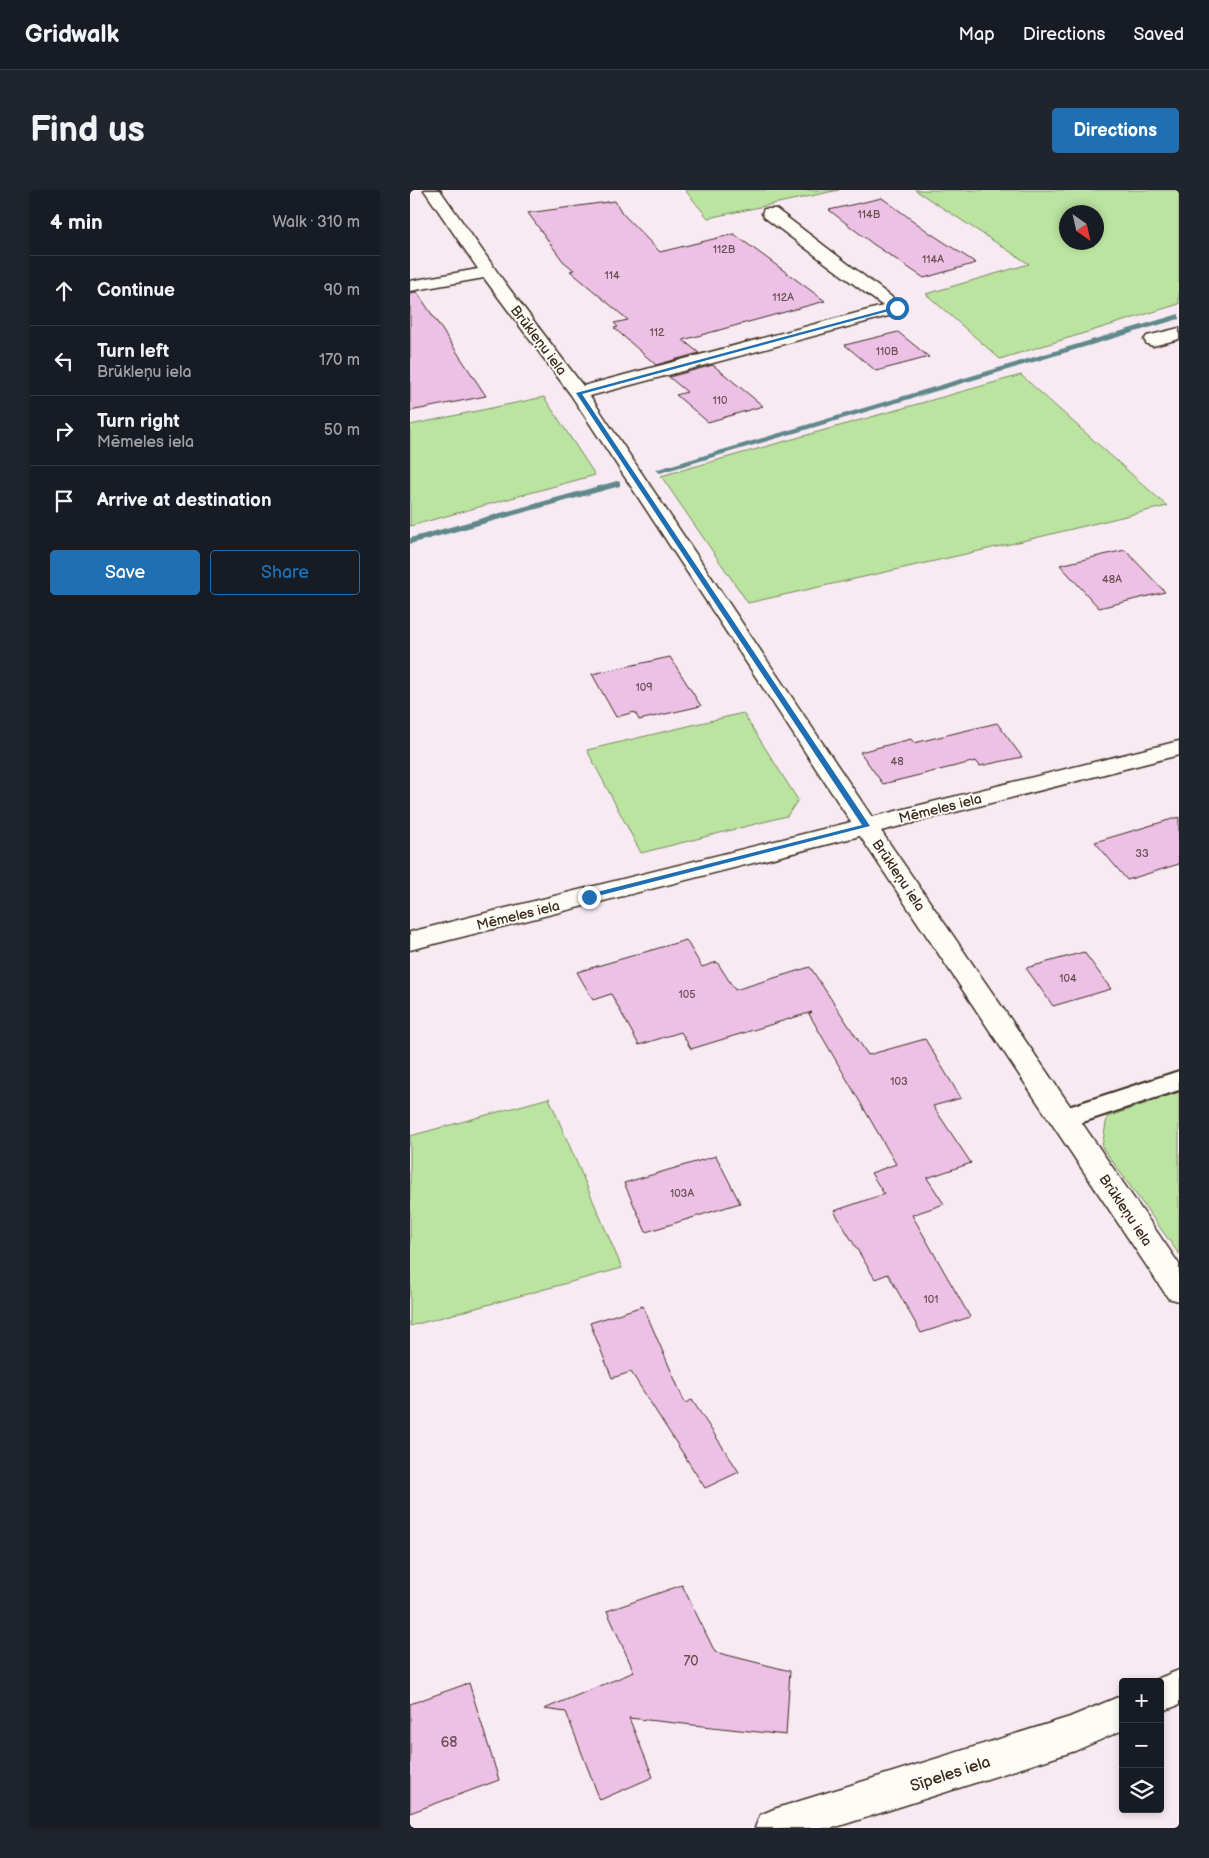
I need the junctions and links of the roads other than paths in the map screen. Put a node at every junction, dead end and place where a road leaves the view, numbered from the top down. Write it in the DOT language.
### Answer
graph roads {
  1 [pos="432,190"];
  2 [pos="770,213"];
  3 [pos="489,272"];
  4 [pos="410,286"];
  5 [pos="1179,333"];
  6 [pos="1153,340"];
  7 [pos="579,393"];
  8 [pos="1179,748"];
  9 [pos="866,826"];
  10 [pos="410,941"];
  11 [pos="1179,1080"];
  12 [pos="1065,1118"];
  13 [pos="1179,1289"];
  14 [pos="1179,1687"];
  15 [pos="1164,1693"];
  16 [pos="1119,1714"];
  17 [pos="774,1828"];
  1 -- 3 [label="street, Brūkleņu iela"];
  2 -- 7 [label="street"];
  3 -- 4 [label="street"];
  3 -- 7 [label="street, Brūkleņu iela"];
  5 -- 6 [label="street"];
  7 -- 9 [label="street, Brūkleņu iela"];
  8 -- 9 [label="street, Mēmeles iela"];
  9 -- 10 [label="street, Mēmeles iela"];
  9 -- 12 [label="street, Brūkleņu iela"];
  11 -- 12 [label="lane"];
  12 -- 13 [label="street, Brūkleņu iela"];
  14 -- 15 [label="street"];
  16 -- 17 [label="street, Sīpeles iela"];
}
